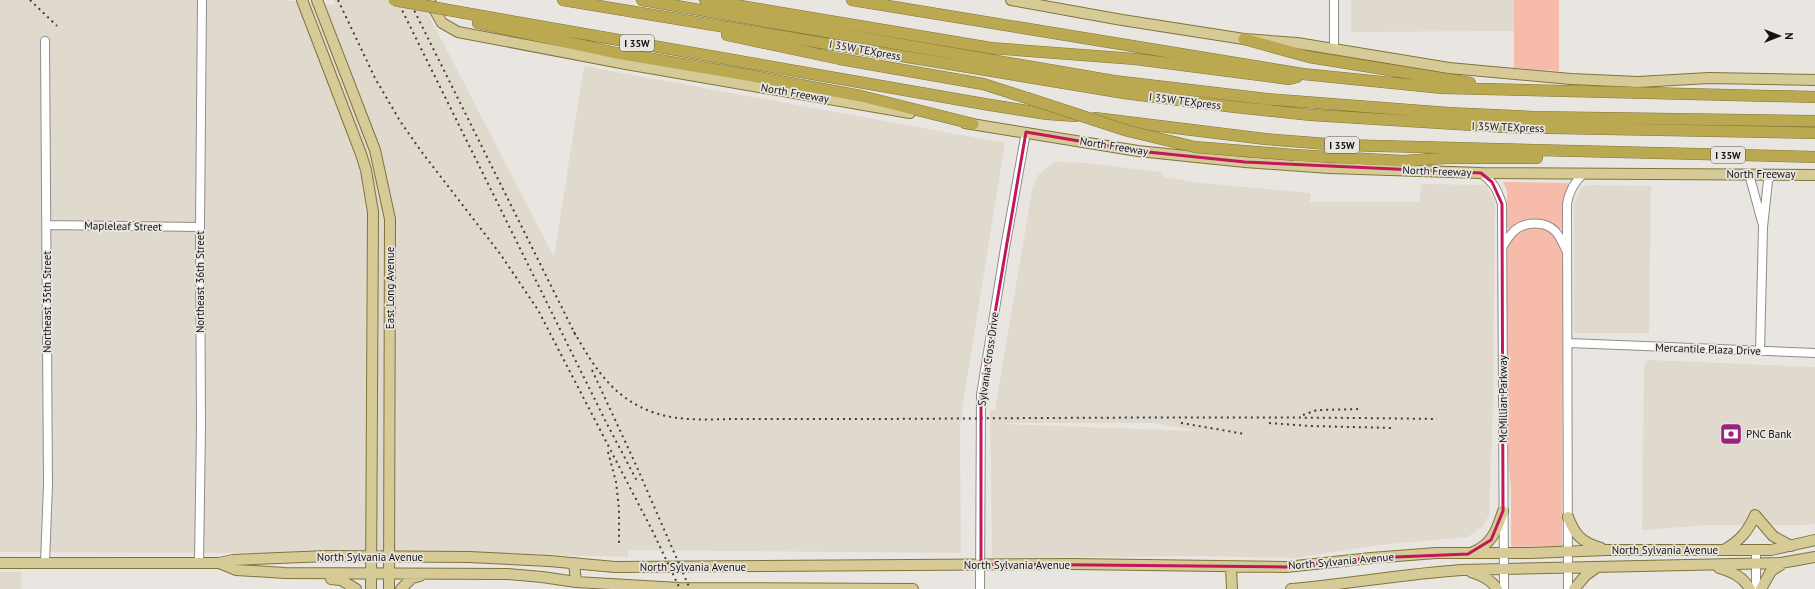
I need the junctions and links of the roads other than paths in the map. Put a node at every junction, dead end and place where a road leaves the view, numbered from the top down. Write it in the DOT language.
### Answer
graph roads {
  1 [pos="202,0"];
  2 [pos="394,0"];
  3 [pos="563,0"];
  4 [pos="642,0"];
  5 [pos="705,0"];
  6 [pos="852,0"];
  7 [pos="1011,0"];
  8 [pos="1334,0"];
  9 [pos="318,2"];
  10 [pos="304,4"];
  11 [pos="430,4"];
  12 [pos="601,8"];
  13 [pos="466,17"];
  14 [pos="1244,39"];
  15 [pos="45,41"];
  16 [pos="1334,48"];
  17 [pos="342,64"];
  18 [pos="330,70"];
  19 [pos="1303,74"];
  20 [pos="1815,80"];
  21 [pos="1485,89"];
  22 [pos="1815,97"];
  23 [pos="1815,121"];
  24 [pos="973,124"];
  25 [pos="1026,132"];
  26 [pos="1815,133"];
  27 [pos="1612,152"];
  28 [pos="1815,157"];
  29 [pos="1481,173"];
  30 [pos="1584,173"];
  31 [pos="1748,174"];
  32 [pos="1772,174"];
  33 [pos="1815,175"];
  34 [pos="47,225"];
  35 [pos="200,227"];
  36 [pos="1763,227"];
  37 [pos="1503,246"];
  38 [pos="1568,254"];
  39 [pos="1569,343"];
  40 [pos="1760,351"];
  41 [pos="373,353"];
  42 [pos="390,353"];
  43 [pos="1815,353"];
  44 [pos="1504,511"];
  45 [pos="1568,517"];
  46 [pos="1815,540"];
  47 [pos="1791,546"];
  48 [pos="1607,550"];
  49 [pos="1724,550"];
  50 [pos="1756,550"];
  51 [pos="1503,553"];
  52 [pos="1568,553"];
  53 [pos="1468,554"];
  54 [pos="371,556"];
  55 [pos="389,557"];
  56 [pos="1815,557"];
  57 [pos="285,558"];
  58 [pos="1791,562"];
  59 [pos="0,563"];
  60 [pos="199,563"];
  61 [pos="219,563"];
  62 [pos="574,563"];
  63 [pos="45,564"];
  64 [pos="981,564"];
  65 [pos="1756,564"];
  66 [pos="1712,565"];
  67 [pos="1231,567"];
  68 [pos="1568,568"];
  69 [pos="1596,568"];
  70 [pos="1461,570"];
  71 [pos="1503,570"];
  72 [pos="289,574"];
  73 [pos="371,574"];
  74 [pos="389,574"];
  75 [pos="425,574"];
  76 [pos="576,582"];
  77 [pos="356,589"];
  78 [pos="371,589"];
  79 [pos="389,589"];
  80 [pos="401,589"];
  81 [pos="913,589"];
  82 [pos="980,589"];
  83 [pos="1232,589"];
  84 [pos="1291,589"];
  85 [pos="1497,589"];
  86 [pos="1504,589"];
  87 [pos="1568,589"];
  88 [pos="1574,589"];
  89 [pos="1750,589"];
  90 [pos="1756,589"];
  91 [pos="1761,589"];
  1 -- 35 [label="street, Northeast 36th Street"];
  2 -- 11 [label="highway, bridge"];
  3 -- 12 [label="highway, I 35W TEXpress"];
  4 -- 23 [label="highway, I 35W TEXpress"];
  5 -- 19 [label="highway"];
  6 -- 19 [label="highway"];
  7 -- 14 [label="main road"];
  8 -- 16 [label="street"];
  9 -- 10 [label="main road"];
  9 -- 17 [label="main road, East Long Avenue"];
  10 -- 18 [label="main road, East Long Avenue"];
  11 -- 13 [label="highway"];
  11 -- 24 [label="main road, North Freeway"];
  12 -- 26 [label="highway, I 35W TEXpress"];
  12 -- 27 [label="highway, bridge"];
  13 -- 24 [label="highway"];
  13 -- 27 [label="highway, North Freeway / I 35W"];
  14 -- 16 [label="main road"];
  14 -- 21 [label="highway"];
  15 -- 34 [label="street, Northeast 35th Street"];
  16 -- 20 [label="main road"];
  17 -- 18 [label="main road"];
  17 -- 42 [label="main road, East Long Avenue"];
  18 -- 41 [label="main road, East Long Avenue"];
  19 -- 21 [label="highway"];
  21 -- 22 [label="highway"];
  24 -- 25 [label="main road, North Freeway"];
  25 -- 29 [label="main road, North Freeway"];
  25 -- 64 [label="street, Sylvania Cross Drive"];
  27 -- 28 [label="highway, North Freeway / I 35W"];
  29 -- 30 [label="main road, North Freeway"];
  29 -- 37 [label="street, McMillian Parkway"];
  30 -- 31 [label="main road, North Freeway"];
  30 -- 38 [label="street"];
  31 -- 32 [label="main road, North Freeway"];
  31 -- 36 [label="street"];
  32 -- 33 [label="main road, North Freeway"];
  32 -- 36 [label="street"];
  34 -- 35 [label="street, Mapleleaf Street"];
  34 -- 63 [label="street, Northeast 35th Street"];
  35 -- 60 [label="street, Northeast 36th Street"];
  36 -- 40 [label="street"];
  37 -- 38 [label="street"];
  37 -- 44 [label="street, McMillian Parkway"];
  38 -- 39 [label="street"];
  39 -- 40 [label="street, Mercantile Plaza Drive"];
  39 -- 45 [label="street"];
  40 -- 43 [label="street, Mercantile Plaza Drive"];
  41 -- 42 [label="main road"];
  41 -- 54 [label="main road, East Long Avenue"];
  42 -- 55 [label="main road, East Long Avenue"];
  44 -- 51 [label="street, McMillian Parkway"];
  44 -- 53 [label="main road"];
  45 -- 48 [label="main road"];
  45 -- 52 [label="street"];
  46 -- 47 [label="main road, North Sylvania Avenue"];
  47 -- 49 [label="main road"];
  47 -- 50 [label="main road, North Sylvania Avenue"];
  48 -- 49 [label="main road, North Sylvania Avenue"];
  48 -- 52 [label="main road, North Sylvania Avenue"];
  49 -- 50 [label="main road, North Sylvania Avenue"];
  50 -- 65 [label="street"];
  51 -- 52 [label="main road, North Sylvania Avenue"];
  51 -- 53 [label="main road, North Sylvania Avenue"];
  51 -- 71 [label="street, McMillian Parkway"];
  52 -- 68 [label="street"];
  53 -- 67 [label="main road, North Sylvania Avenue"];
  54 -- 55 [label="main road, North Sylvania Avenue"];
  54 -- 57 [label="main road, North Sylvania Avenue"];
  54 -- 73 [label="main road, East Long Avenue"];
  55 -- 62 [label="main road, North Sylvania Avenue"];
  55 -- 74 [label="main road, East Long Avenue"];
  56 -- 58 [label="main road, North Sylvania Avenue"];
  57 -- 61 [label="main road, North Sylvania Avenue"];
  57 -- 72 [label="main road"];
  58 -- 65 [label="main road, North Sylvania Avenue"];
  58 -- 91 [label="main road"];
  59 -- 63 [label="main road, North Sylvania Avenue"];
  60 -- 61 [label="main road, North Sylvania Avenue"];
  60 -- 63 [label="main road, North Sylvania Avenue"];
  61 -- 72 [label="main road, North Sylvania Avenue"];
  62 -- 64 [label="main road, North Sylvania Avenue"];
  62 -- 76 [label="main road"];
  64 -- 67 [label="main road, North Sylvania Avenue"];
  64 -- 82 [label="street, Sylvania Cross Drive"];
  65 -- 66 [label="main road, North Sylvania Avenue"];
  65 -- 90 [label="street"];
  66 -- 69 [label="main road, North Sylvania Avenue"];
  66 -- 89 [label="main road"];
  67 -- 83 [label="main road"];
  68 -- 69 [label="main road, North Sylvania Avenue"];
  68 -- 71 [label="main road, North Sylvania Avenue"];
  68 -- 87 [label="street"];
  69 -- 88 [label="main road"];
  70 -- 71 [label="main road, North Sylvania Avenue"];
  70 -- 84 [label="main road, North Sylvania Avenue"];
  70 -- 85 [label="main road"];
  71 -- 86 [label="street, McMillian Parkway"];
  72 -- 73 [label="main road, North Sylvania Avenue"];
  72 -- 77 [label="main road"];
  73 -- 74 [label="main road, North Sylvania Avenue"];
  73 -- 78 [label="main road, East Long Avenue"];
  74 -- 75 [label="main road, North Sylvania Avenue"];
  74 -- 79 [label="main road, East Long Avenue"];
  75 -- 76 [label="main road, North Sylvania Avenue"];
  75 -- 80 [label="main road"];
  76 -- 81 [label="main road, North Sylvania Avenue"];
}
